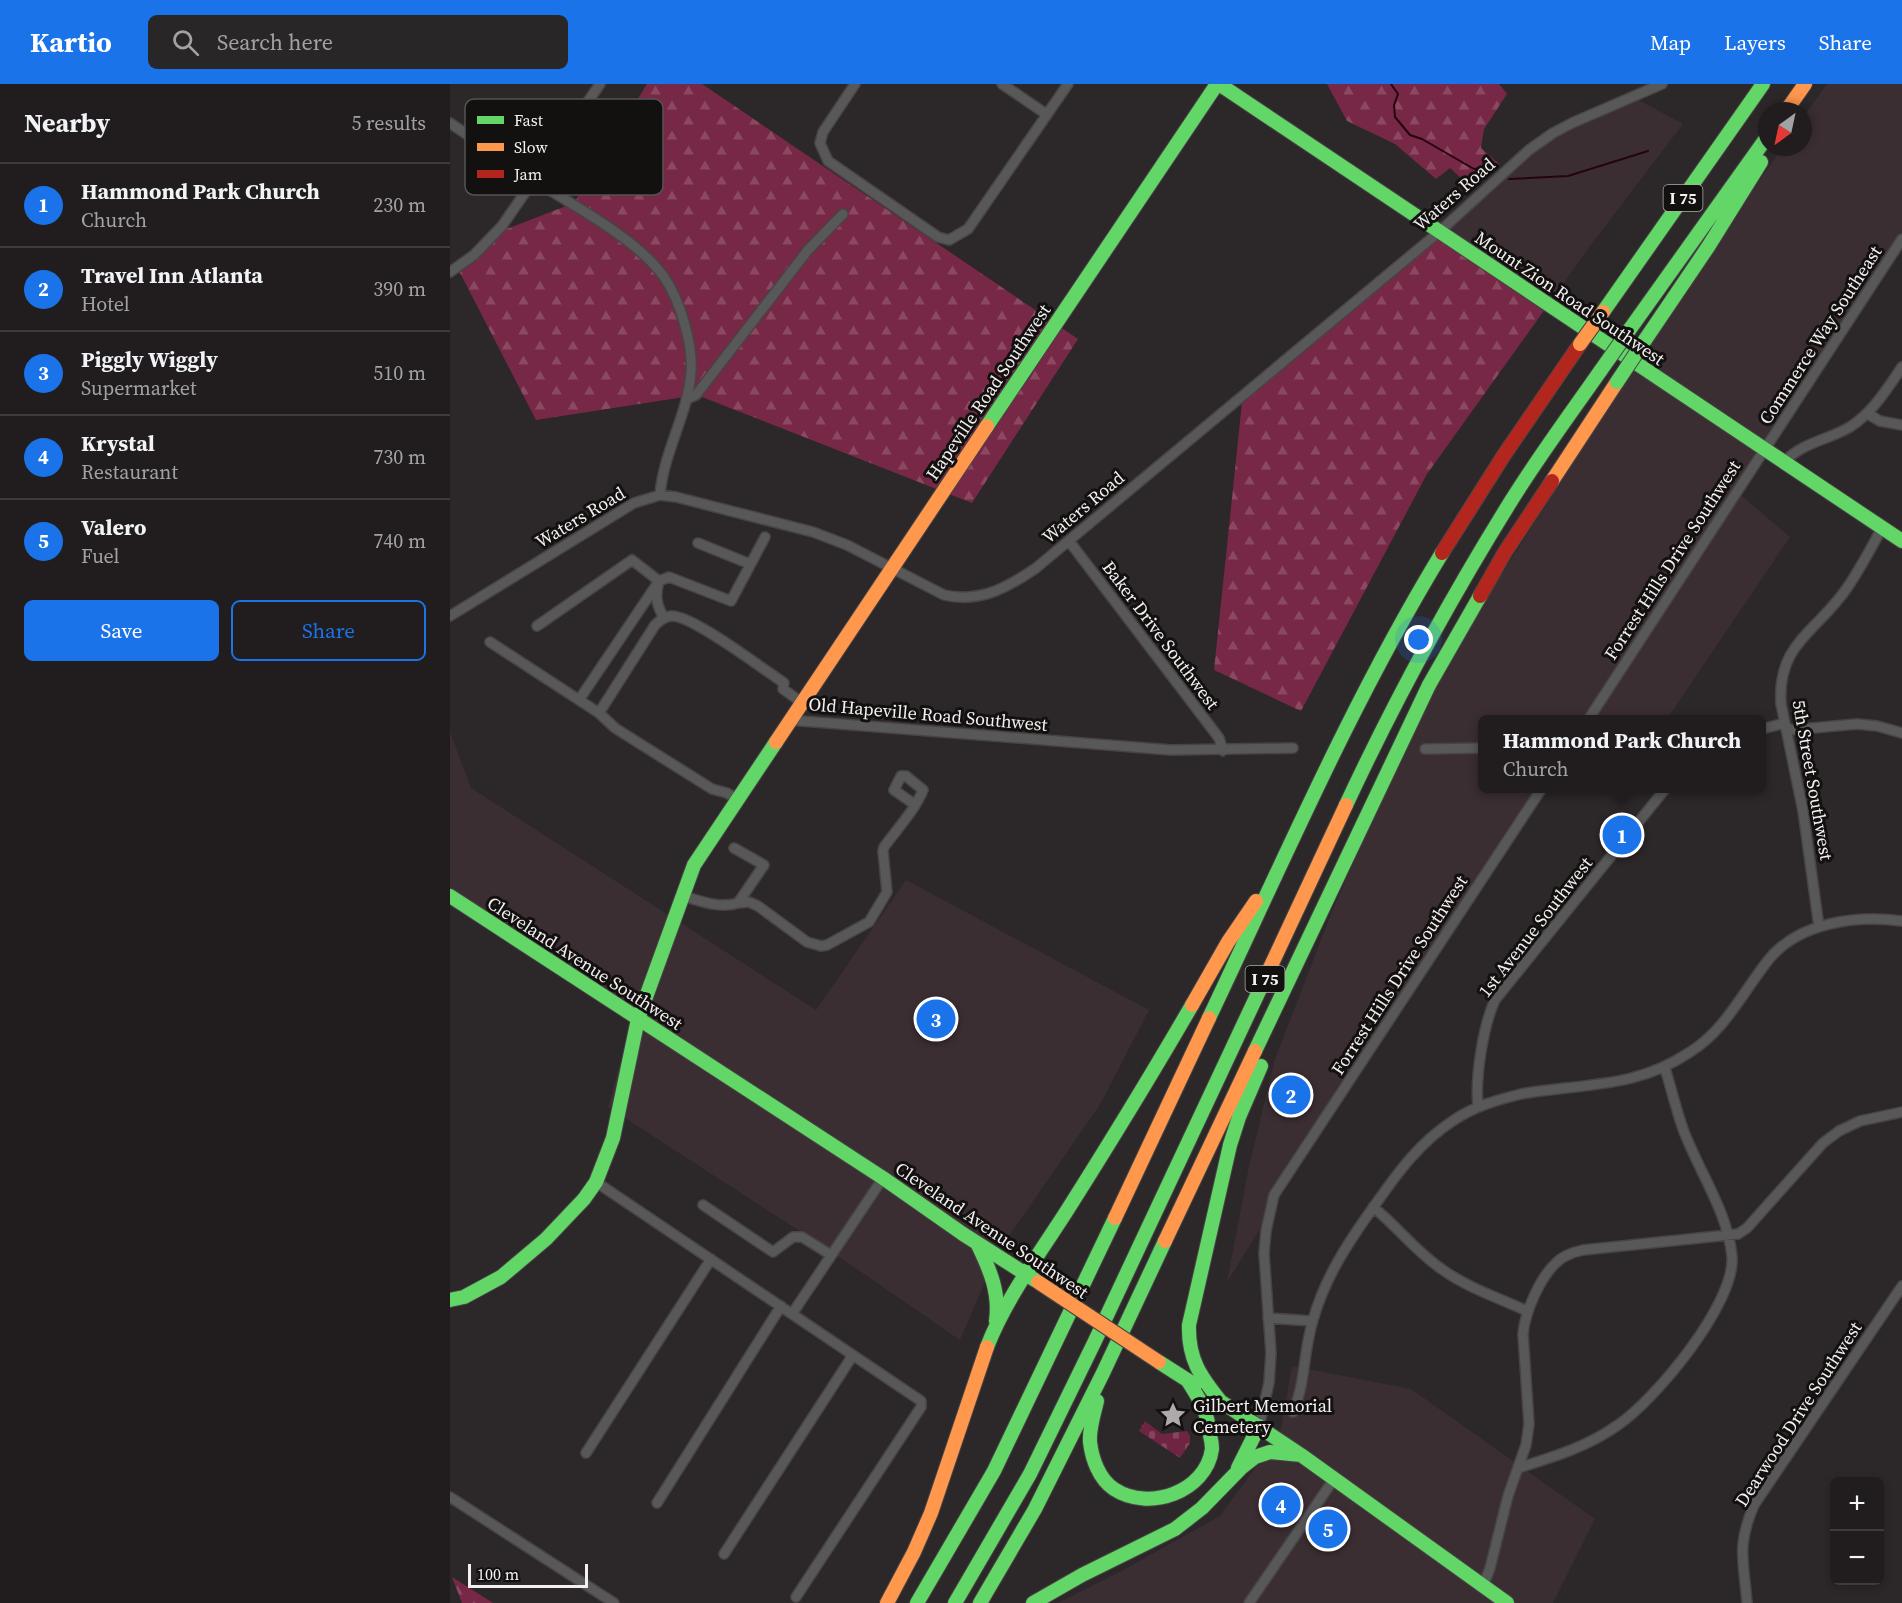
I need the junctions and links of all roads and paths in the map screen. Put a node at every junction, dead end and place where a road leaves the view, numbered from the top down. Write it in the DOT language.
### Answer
graph roads {
  1 [pos="600,84"];
  2 [pos="855,84"];
  3 [pos="1002,84"];
  4 [pos="1068,84"];
  5 [pos="1218,84"];
  6 [pos="1662,84"];
  7 [pos="1763,84"];
  8 [pos="1805,84"];
  9 [pos="1810,84"];
  10 [pos="590,99"];
  11 [pos="1792,102"];
  12 [pos="1799,102"];
  13 [pos="1046,114"];
  14 [pos="450,123"];
  15 [pos="465,133"];
  16 [pos="1758,150"];
  17 [pos="1765,156"];
  18 [pos="524,195"];
  19 [pos="558,195"];
  20 [pos="843,214"];
  21 [pos="1438,232"];
  22 [pos="1902,239"];
  23 [pos="450,272"];
  24 [pos="1902,367"];
  25 [pos="687,399"];
  26 [pos="1868,414"];
  27 [pos="1902,425"];
  28 [pos="1765,449"];
  29 [pos="1784,462"];
  30 [pos="660,495"];
  31 [pos="1882,528"];
  32 [pos="765,537"];
  33 [pos="1069,541"];
  34 [pos="1902,541"];
  35 [pos="698,543"];
  36 [pos="750,564"];
  37 [pos="891,568"];
  38 [pos="659,581"];
  39 [pos="450,616"];
  40 [pos="664,618"];
  41 [pos="537,626"];
  42 [pos="490,642"];
  43 [pos="579,700"];
  44 [pos="801,702"];
  45 [pos="599,713"];
  46 [pos="1591,715"];
  47 [pos="789,720"];
  48 [pos="1786,727"];
  49 [pos="1766,728"];
  50 [pos="1902,733"];
  51 [pos="1293,748"];
  52 [pos="1478,748"];
  53 [pos="1425,749"];
  54 [pos="1223,751"];
  55 [pos="1539,793"];
  56 [pos="1660,793"];
  57 [pos="732,796"];
  58 [pos="914,804"];
  59 [pos="1356,836"];
  60 [pos="734,848"];
  61 [pos="1275,879"];
  62 [pos="450,896"];
  63 [pos="683,896"];
  64 [pos="738,903"];
  65 [pos="1902,921"];
  66 [pos="1819,927"];
  67 [pos="638,1019"];
  68 [pos="1665,1068"];
  69 [pos="1478,1106"];
  70 [pos="1902,1112"];
  71 [pos="883,1178"];
  72 [pos="596,1182"];
  73 [pos="704,1205"];
  74 [pos="1373,1207"];
  75 [pos="1729,1237"];
  76 [pos="978,1245"];
  77 [pos="831,1255"];
  78 [pos="711,1260"];
  79 [pos="1032,1278"];
  80 [pos="1902,1286"];
  81 [pos="450,1300"];
  82 [pos="781,1306"];
  83 [pos="1527,1311"];
  84 [pos="792,1314"];
  85 [pos="1268,1318"];
  86 [pos="1312,1320"];
  87 [pos="994,1329"];
  88 [pos="853,1354"];
  89 [pos="1103,1374"];
  90 [pos="1188,1381"];
  91 [pos="1221,1402"];
  92 [pos="1293,1412"];
  93 [pos="1259,1426"];
  94 [pos="586,1453"];
  95 [pos="1301,1455"];
  96 [pos="1518,1468"];
  97 [pos="1233,1476"];
  98 [pos="1334,1479"];
  99 [pos="450,1497"];
  100 [pos="657,1503"];
  101 [pos="724,1554"];
  102 [pos="1483,1586"];
  103 [pos="796,1597"];
  104 [pos="614,1603"];
  105 [pos="887,1603"];
  106 [pos="917,1603"];
  107 [pos="955,1603"];
  108 [pos="980,1603"];
  109 [pos="1033,1603"];
  110 [pos="1250,1603"];
  111 [pos="1507,1603"];
  112 [pos="1747,1603"];
  1 -- 10 [label="street"];
  2 -- 13 [label="street"];
  3 -- 13 [label="street"];
  4 -- 13 [label="street"];
  5 -- 21 [label="main road, Mount Zion Road Southwest"];
  5 -- 37 [label="main road, Hapeville Road Southwest"];
  6 -- 21 [label="street, Waters Road"];
  7 -- 61 [label="main road, I 75, bridge"];
  8 -- 11 [label="main road"];
  9 -- 12 [label="main road"];
  14 -- 15 [label="street"];
  16 -- 107 [label="main road, I 75, bridge"];
  17 -- 59 [label="main road, bridge"];
  18 -- 23 [label="street"];
  19 -- 25 [label="street"];
  20 -- 25 [label="street"];
  21 -- 28 [label="main road, Mount Zion Road Southwest"];
  21 -- 33 [label="street, Waters Road"];
  22 -- 28 [label="street, Commerce Way Southeast"];
  24 -- 26 [label="street"];
  25 -- 30 [label="street"];
  26 -- 27 [label="street"];
  26 -- 29 [label="street"];
  28 -- 29 [label="main road, Mount Zion Road Southwest"];
  28 -- 46 [label="street, Forrest Hills Drive Southwest"];
  29 -- 31 [label="main road, Mount Zion Road Southwest"];
  30 -- 37 [label="street, Waters Road"];
  30 -- 39 [label="street, Waters Road"];
  31 -- 34 [label="main road, Mount Zion Road Southwest"];
  31 -- 48 [label="street, 5th Street Southwest"];
  32 -- 36 [label="street"];
  33 -- 37 [label="street, Waters Road"];
  33 -- 54 [label="street, Baker Drive Southwest"];
  35 -- 36 [label="street"];
  36 -- 38 [label="street"];
  37 -- 44 [label="main road, Hapeville Road Southwest"];
  38 -- 40 [label="street"];
  38 -- 41 [label="street"];
  38 -- 43 [label="street"];
  40 -- 44 [label="street"];
  40 -- 45 [label="street"];
  42 -- 43 [label="street"];
  43 -- 45 [label="street"];
  44 -- 47 [label="main road, Hapeville Road Southwest"];
  45 -- 57 [label="street"];
  47 -- 54 [label="street, Old Hapeville Road Southwest"];
  47 -- 57 [label="main road, Old Hapeville Road Southwest"];
  48 -- 49 [label="street"];
  48 -- 50 [label="street"];
  48 -- 66 [label="street, 5th Street Southwest"];
  51 -- 54 [label="street, Old Hapeville Road Southwest"];
  52 -- 53 [label="street"];
  55 -- 85 [label="street, Forrest Hills Drive Southwest"];
  56 -- 69 [label="street, 1st Avenue Southwest"];
  57 -- 63 [label="main road, Old Hapeville Road Southwest"];
  58 -- 64 [label="street"];
  59 -- 89 [label="main road"];
  59 -- 91 [label="main road"];
  60 -- 64 [label="street"];
  61 -- 79 [label="main road"];
  61 -- 106 [label="main road, I 75"];
  62 -- 67 [label="main road, Cleveland Avenue Southwest"];
  63 -- 64 [label="street"];
  63 -- 67 [label="main road, Old Hapeville Road Southwest"];
  65 -- 66 [label="street"];
  66 -- 68 [label="street"];
  67 -- 71 [label="main road, Cleveland Avenue Southwest"];
  67 -- 72 [label="main road, Old Hapeville Road Southwest"];
  68 -- 69 [label="street"];
  68 -- 75 [label="street"];
  69 -- 74 [label="street"];
  70 -- 75 [label="street"];
  71 -- 76 [label="main road, Cleveland Avenue Southwest"];
  71 -- 77 [label="street"];
  72 -- 78 [label="street"];
  72 -- 81 [label="main road, Old Hapeville Road Southwest"];
  73 -- 77 [label="street"];
  74 -- 83 [label="street"];
  74 -- 86 [label="street"];
  75 -- 83 [label="street"];
  75 -- 96 [label="street"];
  76 -- 79 [label="main road, Cleveland Avenue Southwest"];
  76 -- 87 [label="main road"];
  77 -- 84 [label="street"];
  78 -- 82 [label="street"];
  78 -- 94 [label="street"];
  79 -- 87 [label="main road"];
  79 -- 90 [label="main road, Cleveland Avenue Southwest, bridge"];
  80 -- 112 [label="street, Dearwood Drive Southwest"];
  82 -- 84 [label="street"];
  82 -- 100 [label="street"];
  83 -- 96 [label="street"];
  84 -- 88 [label="street"];
  85 -- 86 [label="street"];
  85 -- 93 [label="street, Forrest Hills Drive Southwest"];
  86 -- 92 [label="street"];
  87 -- 105 [label="main road"];
  88 -- 101 [label="street"];
  88 -- 103 [label="street"];
  89 -- 90 [label="main road"];
  89 -- 108 [label="main road"];
  90 -- 91 [label="main road, Cleveland Avenue Southwest"];
  91 -- 93 [label="main road, Cleveland Avenue Southwest"];
  93 -- 95 [label="main road, Cleveland Avenue Southwest"];
  93 -- 97 [label="main road"];
  95 -- 97 [label="main road"];
  95 -- 98 [label="main road, Cleveland Avenue Southwest"];
  96 -- 102 [label="street"];
  97 -- 109 [label="main road"];
  98 -- 102 [label="main road, Cleveland Avenue Southwest"];
  98 -- 110 [label="street"];
  99 -- 104 [label="street"];
  102 -- 111 [label="main road, Cleveland Avenue Southwest"];
}
